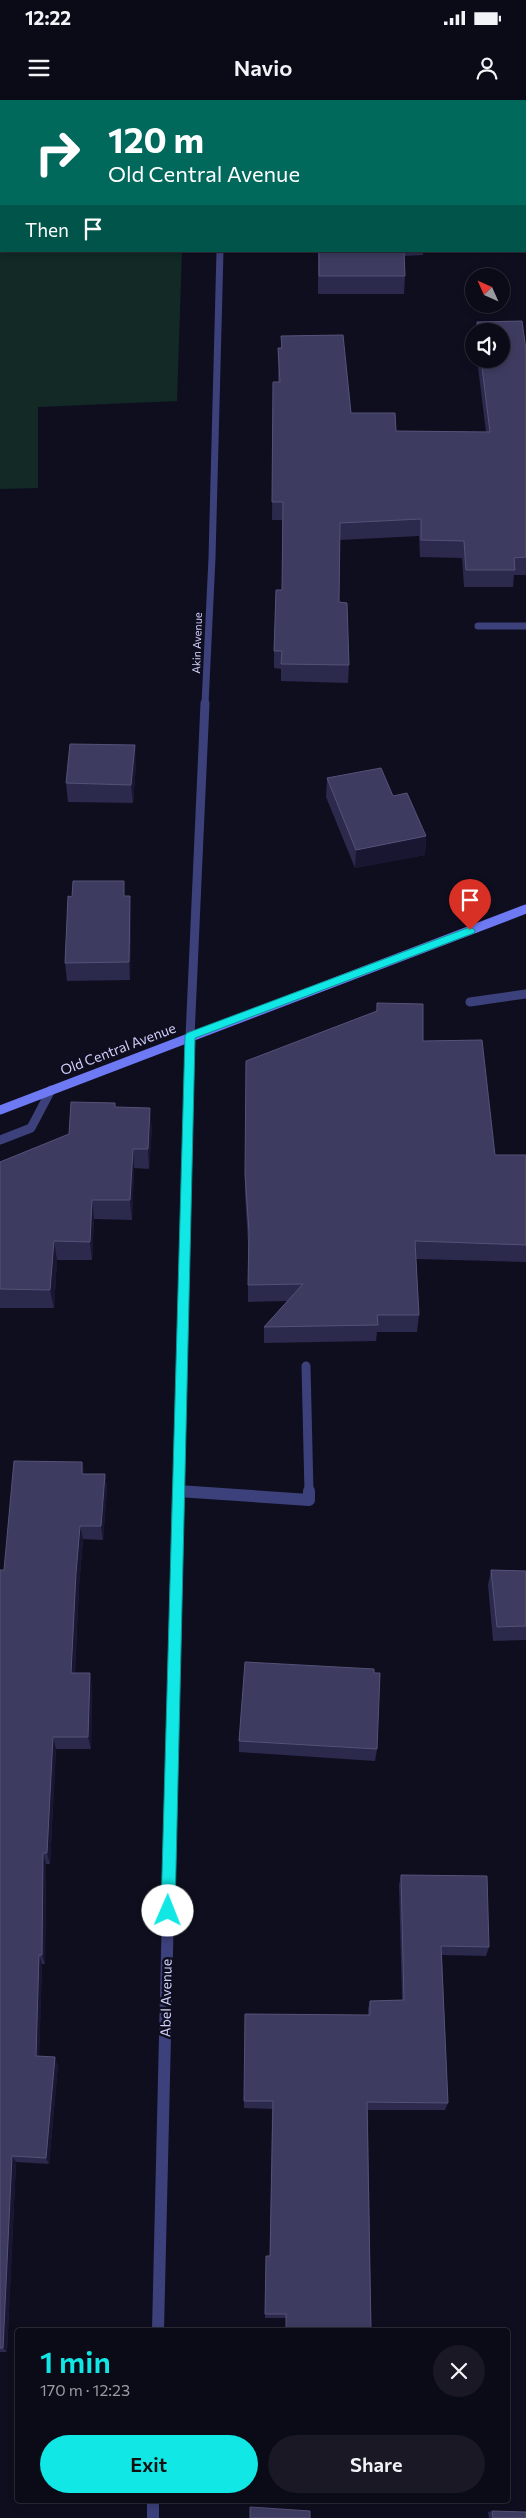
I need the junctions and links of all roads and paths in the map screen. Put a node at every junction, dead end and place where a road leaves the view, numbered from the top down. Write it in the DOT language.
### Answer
graph roads {
  1 [pos="220,252"];
  2 [pos="478,626"];
  3 [pos="526,626"];
  4 [pos="526,909"];
  5 [pos="526,994"];
  6 [pos="470,1002"];
  7 [pos="190,1036"];
  8 [pos="51,1090"];
  9 [pos="0,1110"];
  10 [pos="0,1140"];
  11 [pos="306,1366"];
  12 [pos="178,1491"];
  13 [pos="158,2328"];
  14 [pos="153,2503"];
  15 [pos="153,2518"];
  1 -- 7 [label="street, Akin Avenue"];
  2 -- 3 [label="street"];
  4 -- 7 [label="main road, Old Central Avenue"];
  5 -- 6 [label="street"];
  7 -- 8 [label="main road, Old Central Avenue"];
  7 -- 12 [label="street, Abel Avenue"];
  8 -- 9 [label="main road, Old Central Avenue"];
  8 -- 10 [label="street"];
  11 -- 12 [label="street"];
  12 -- 13 [label="street, Abel Avenue"];
  14 -- 15 [label="street"];
}
